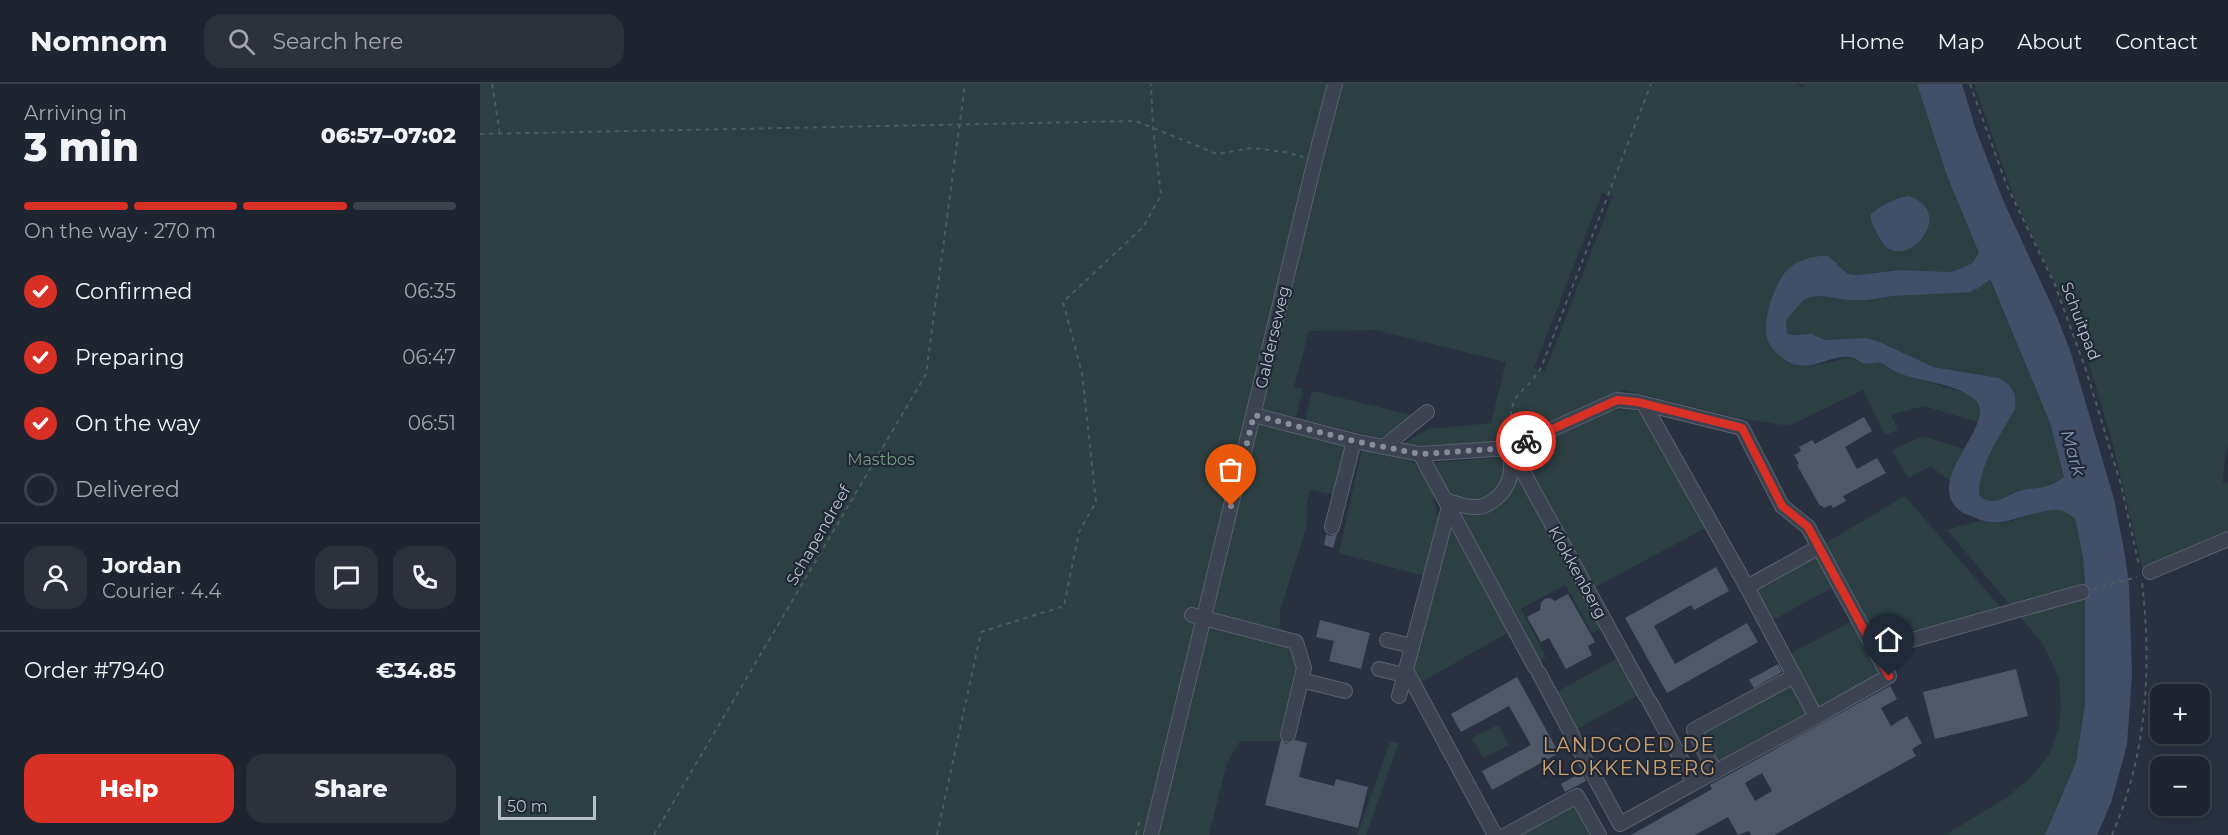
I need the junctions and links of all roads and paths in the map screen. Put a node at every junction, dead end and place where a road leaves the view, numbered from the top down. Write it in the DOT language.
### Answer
graph roads {
  1 [pos="492,84"];
  2 [pos="965,84"];
  3 [pos="1151,84"];
  4 [pos="1335,84"];
  5 [pos="1651,84"];
  6 [pos="1970,84"];
  7 [pos="960,124"];
  8 [pos="1153,128"];
  9 [pos="480,134"];
  10 [pos="500,134"];
  11 [pos="1315,160"];
  12 [pos="1644,404"];
  13 [pos="1427,412"];
  14 [pos="1254,415"];
  15 [pos="1354,441"];
  16 [pos="1384,447"];
  17 [pos="1510,448"];
  18 [pos="1420,454"];
  19 [pos="1447,503"];
  20 [pos="1332,527"];
  21 [pos="2228,538"];
  22 [pos="1819,547"];
  23 [pos="2144,571"];
  24 [pos="1747,587"];
  25 [pos="2082,592"];
  26 [pos="1198,616"];
  27 [pos="1387,640"];
  28 [pos="1412,646"];
  29 [pos="1876,650"];
  30 [pos="1379,669"];
  31 [pos="1405,672"];
  32 [pos="1794,676"];
  33 [pos="1301,680"];
  34 [pos="1345,691"];
  35 [pos="1399,696"];
  36 [pos="1816,717"];
  37 [pos="1288,735"];
  38 [pos="1715,772"];
  39 [pos="1694,783"];
  40 [pos="1620,824"];
  41 [pos="654,835"];
  42 [pos="937,835"];
  43 [pos="1151,835"];
  44 [pos="1495,835"];
  45 [pos="1506,835"];
  46 [pos="1599,835"];
  47 [pos="2112,835"];
  1 -- 10 [label="path"];
  2 -- 7 [label="path, Schapendreef"];
  3 -- 8 [label="path"];
  4 -- 11 [label="street, Galderseweg"];
  5 -- 17 [label="path"];
  6 -- 23 [label="path, Schuitpad"];
  7 -- 8 [label="path"];
  7 -- 10 [label="path"];
  7 -- 41 [label="path, Schapendreef"];
  8 -- 11 [label="path"];
  8 -- 42 [label="path"];
  9 -- 10 [label="path"];
  11 -- 14 [label="street, Galderseweg"];
  12 -- 17 [label="street"];
  12 -- 22 [label="street"];
  12 -- 24 [label="street"];
  13 -- 16 [label="street"];
  14 -- 15 [label="street"];
  14 -- 26 [label="street, Galderseweg"];
  15 -- 16 [label="street"];
  15 -- 20 [label="street"];
  16 -- 18 [label="street"];
  17 -- 18 [label="street"];
  17 -- 19 [label="street"];
  17 -- 39 [label="street, Klokkenberg"];
  18 -- 19 [label="street"];
  19 -- 28 [label="street"];
  19 -- 40 [label="street"];
  21 -- 23 [label="street"];
  22 -- 24 [label="street"];
  22 -- 29 [label="street"];
  23 -- 25 [label="path"];
  23 -- 47 [label="path, Schuitpad"];
  24 -- 32 [label="street"];
  25 -- 29 [label="street"];
  26 -- 33 [label="street"];
  26 -- 43 [label="street, Galderseweg"];
  27 -- 28 [label="street"];
  28 -- 31 [label="street"];
  29 -- 36 [label="street"];
  30 -- 31 [label="street"];
  31 -- 35 [label="street"];
  31 -- 44 [label="street"];
  32 -- 36 [label="street"];
  32 -- 38 [label="street"];
  33 -- 34 [label="street"];
  33 -- 37 [label="street"];
  36 -- 38 [label="street"];
  38 -- 39 [label="street"];
  39 -- 40 [label="street"];
  40 -- 46 [label="street"];
  45 -- 46 [label="street"];
}
